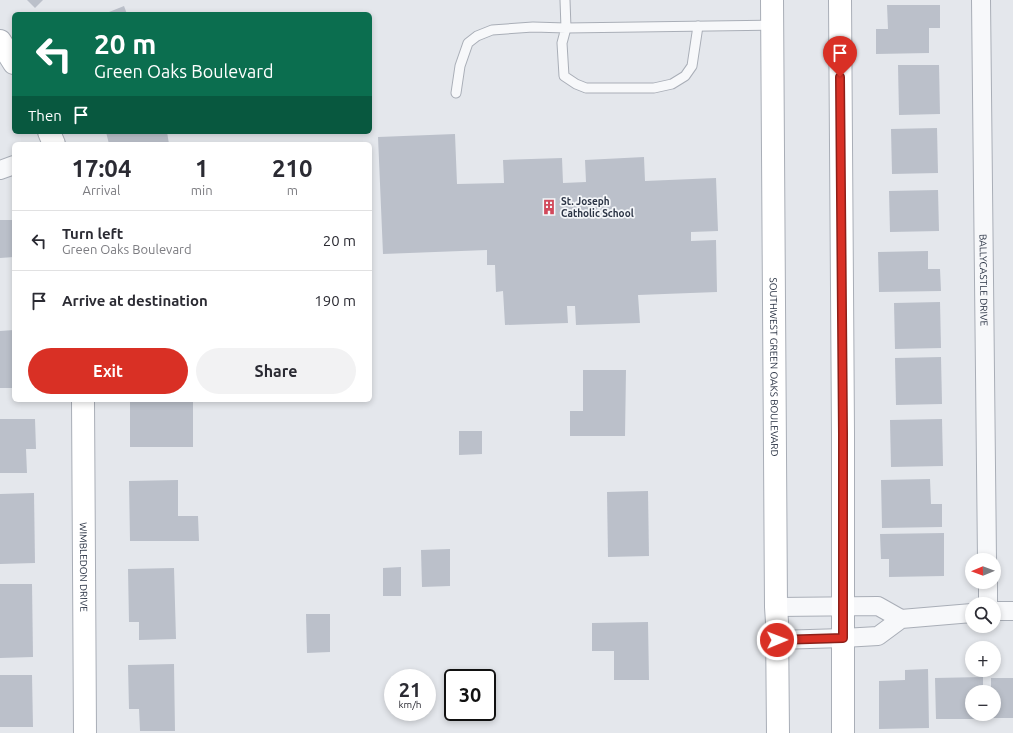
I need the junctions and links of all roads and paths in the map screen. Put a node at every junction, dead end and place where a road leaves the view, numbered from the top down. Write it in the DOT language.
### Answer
graph roads {
  1 [pos="565,0"];
  2 [pos="772,0"];
  3 [pos="840,0"];
  4 [pos="981,0"];
  5 [pos="773,25"];
  6 [pos="698,26"];
  7 [pos="566,28"];
  8 [pos="0,41"];
  9 [pos="12,61"];
  10 [pos="456,93"];
  11 [pos="12,166"];
  12 [pos="0,170"];
  13 [pos="83,402"];
  14 [pos="988,553"];
  15 [pos="843,606"];
  16 [pos="776,607"];
  17 [pos="1001,611"];
  18 [pos="1013,611"];
  19 [pos="965,614"];
  20 [pos="901,619"];
  21 [pos="843,638"];
  22 [pos="777,640"];
  23 [pos="85,733"];
  24 [pos="778,733"];
  25 [pos="843,733"];
  1 -- 7 [label="lane"];
  2 -- 5 [label="main road, SOUTHWEST GREEN OAKS BOULEVARD"];
  3 -- 15 [label="main road"];
  4 -- 14 [label="street, BALLYCASTLE DRIVE"];
  5 -- 6 [label="lane"];
  5 -- 16 [label="main road, SOUTHWEST GREEN OAKS BOULEVARD"];
  6 -- 7 [label="lane"];
  6 -- 7 [label="lane"];
  7 -- 10 [label="lane"];
  8 -- 9 [label="main road"];
  11 -- 12 [label="street"];
  13 -- 23 [label="main road, WIMBLEDON DRIVE"];
  15 -- 16 [label="street"];
  15 -- 20 [label="street"];
  15 -- 21 [label="main road"];
  16 -- 22 [label="main road, SOUTHWEST GREEN OAKS BOULEVARD"];
  17 -- 18 [label="street"];
  19 -- 20 [label="street"];
  20 -- 21 [label="street"];
  21 -- 22 [label="street"];
  21 -- 25 [label="main road"];
  22 -- 24 [label="main road, SOUTHWEST GREEN OAKS BOULEVARD"];
}
